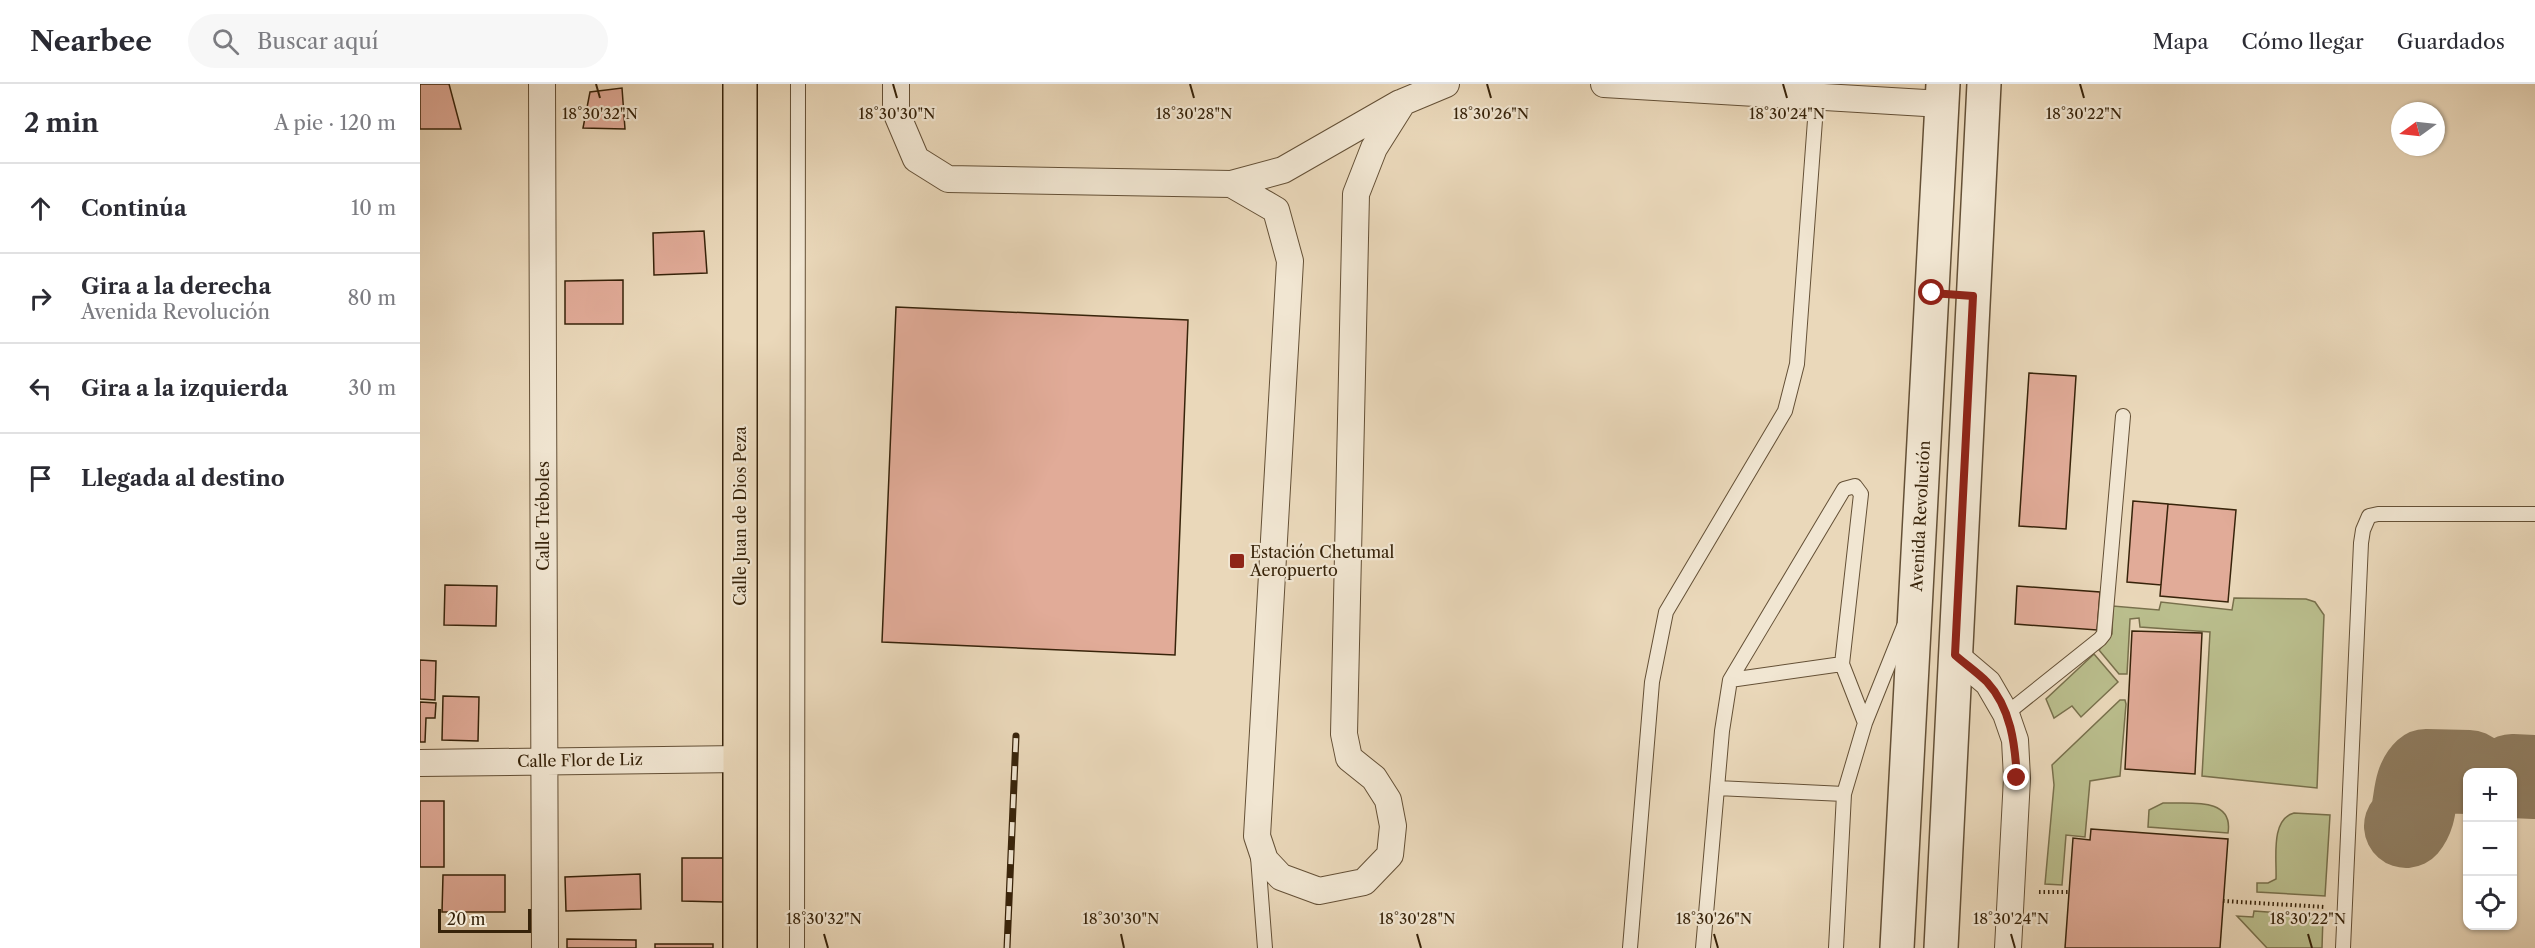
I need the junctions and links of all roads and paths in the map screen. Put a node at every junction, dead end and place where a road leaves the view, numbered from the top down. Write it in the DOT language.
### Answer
graph roads {
  1 [pos="542,84"];
  2 [pos="740,84"];
  3 [pos="798,84"];
  4 [pos="896,84"];
  5 [pos="1446,84"];
  6 [pos="1604,84"];
  7 [pos="1984,84"];
  8 [pos="1817,91"];
  9 [pos="1943,94"];
  10 [pos="1403,102"];
  11 [pos="1231,184"];
  12 [pos="1932,293"];
  13 [pos="1973,296"];
  14 [pos="2123,416"];
  15 [pos="2535,514"];
  16 [pos="1916,596"];
  17 [pos="1955,655"];
  18 [pos="1842,664"];
  19 [pos="1730,680"];
  20 [pos="2006,714"];
  21 [pos="1865,723"];
  22 [pos="740,759"];
  23 [pos="543,760"];
  24 [pos="420,763"];
  25 [pos="1717,788"];
  26 [pos="1844,794"];
  27 [pos="1257,836"];
  28 [pos="2223,901"];
  29 [pos="2345,908"];
  30 [pos="545,948"];
  31 [pos="740,948"];
  32 [pos="797,948"];
  33 [pos="1265,948"];
  34 [pos="1630,948"];
  35 [pos="1703,948"];
  36 [pos="1836,948"];
  37 [pos="1897,948"];
  38 [pos="1941,948"];
  39 [pos="2008,948"];
  40 [pos="2343,948"];
  1 -- 23 [label="street, Calle Tréboles"];
  2 -- 22 [label="main road, Calle Juan de Dios Peza"];
  3 -- 32 [label="lane"];
  4 -- 11 [label="street"];
  5 -- 10 [label="street"];
  6 -- 8 [label="street"];
  7 -- 13 [label="street"];
  8 -- 9 [label="street"];
  8 -- 34 [label="lane"];
  9 -- 12 [label="street, Avenida Revolución"];
  10 -- 11 [label="street"];
  10 -- 27 [label="street"];
  11 -- 27 [label="street"];
  12 -- 13 [label="street"];
  12 -- 16 [label="street, Avenida Revolución"];
  13 -- 17 [label="street"];
  14 -- 20 [label="lane"];
  15 -- 29 [label="lane"];
  16 -- 21 [label="lane"];
  16 -- 37 [label="street, Avenida Revolución"];
  17 -- 20 [label="street"];
  17 -- 38 [label="street"];
  18 -- 19 [label="lane"];
  18 -- 19 [label="lane"];
  18 -- 21 [label="lane"];
  19 -- 25 [label="lane"];
  20 -- 39 [label="street"];
  21 -- 26 [label="lane"];
  22 -- 23 [label="street, Calle Flor de Liz"];
  22 -- 31 [label="main road, Calle Juan de Dios Peza"];
  23 -- 24 [label="street, Calle Flor de Liz"];
  23 -- 30 [label="street, Calle Tréboles"];
  25 -- 26 [label="lane"];
  25 -- 35 [label="lane"];
  26 -- 36 [label="lane"];
  27 -- 33 [label="lane"];
  28 -- 29 [label="path"];
  29 -- 40 [label="lane"];
}
